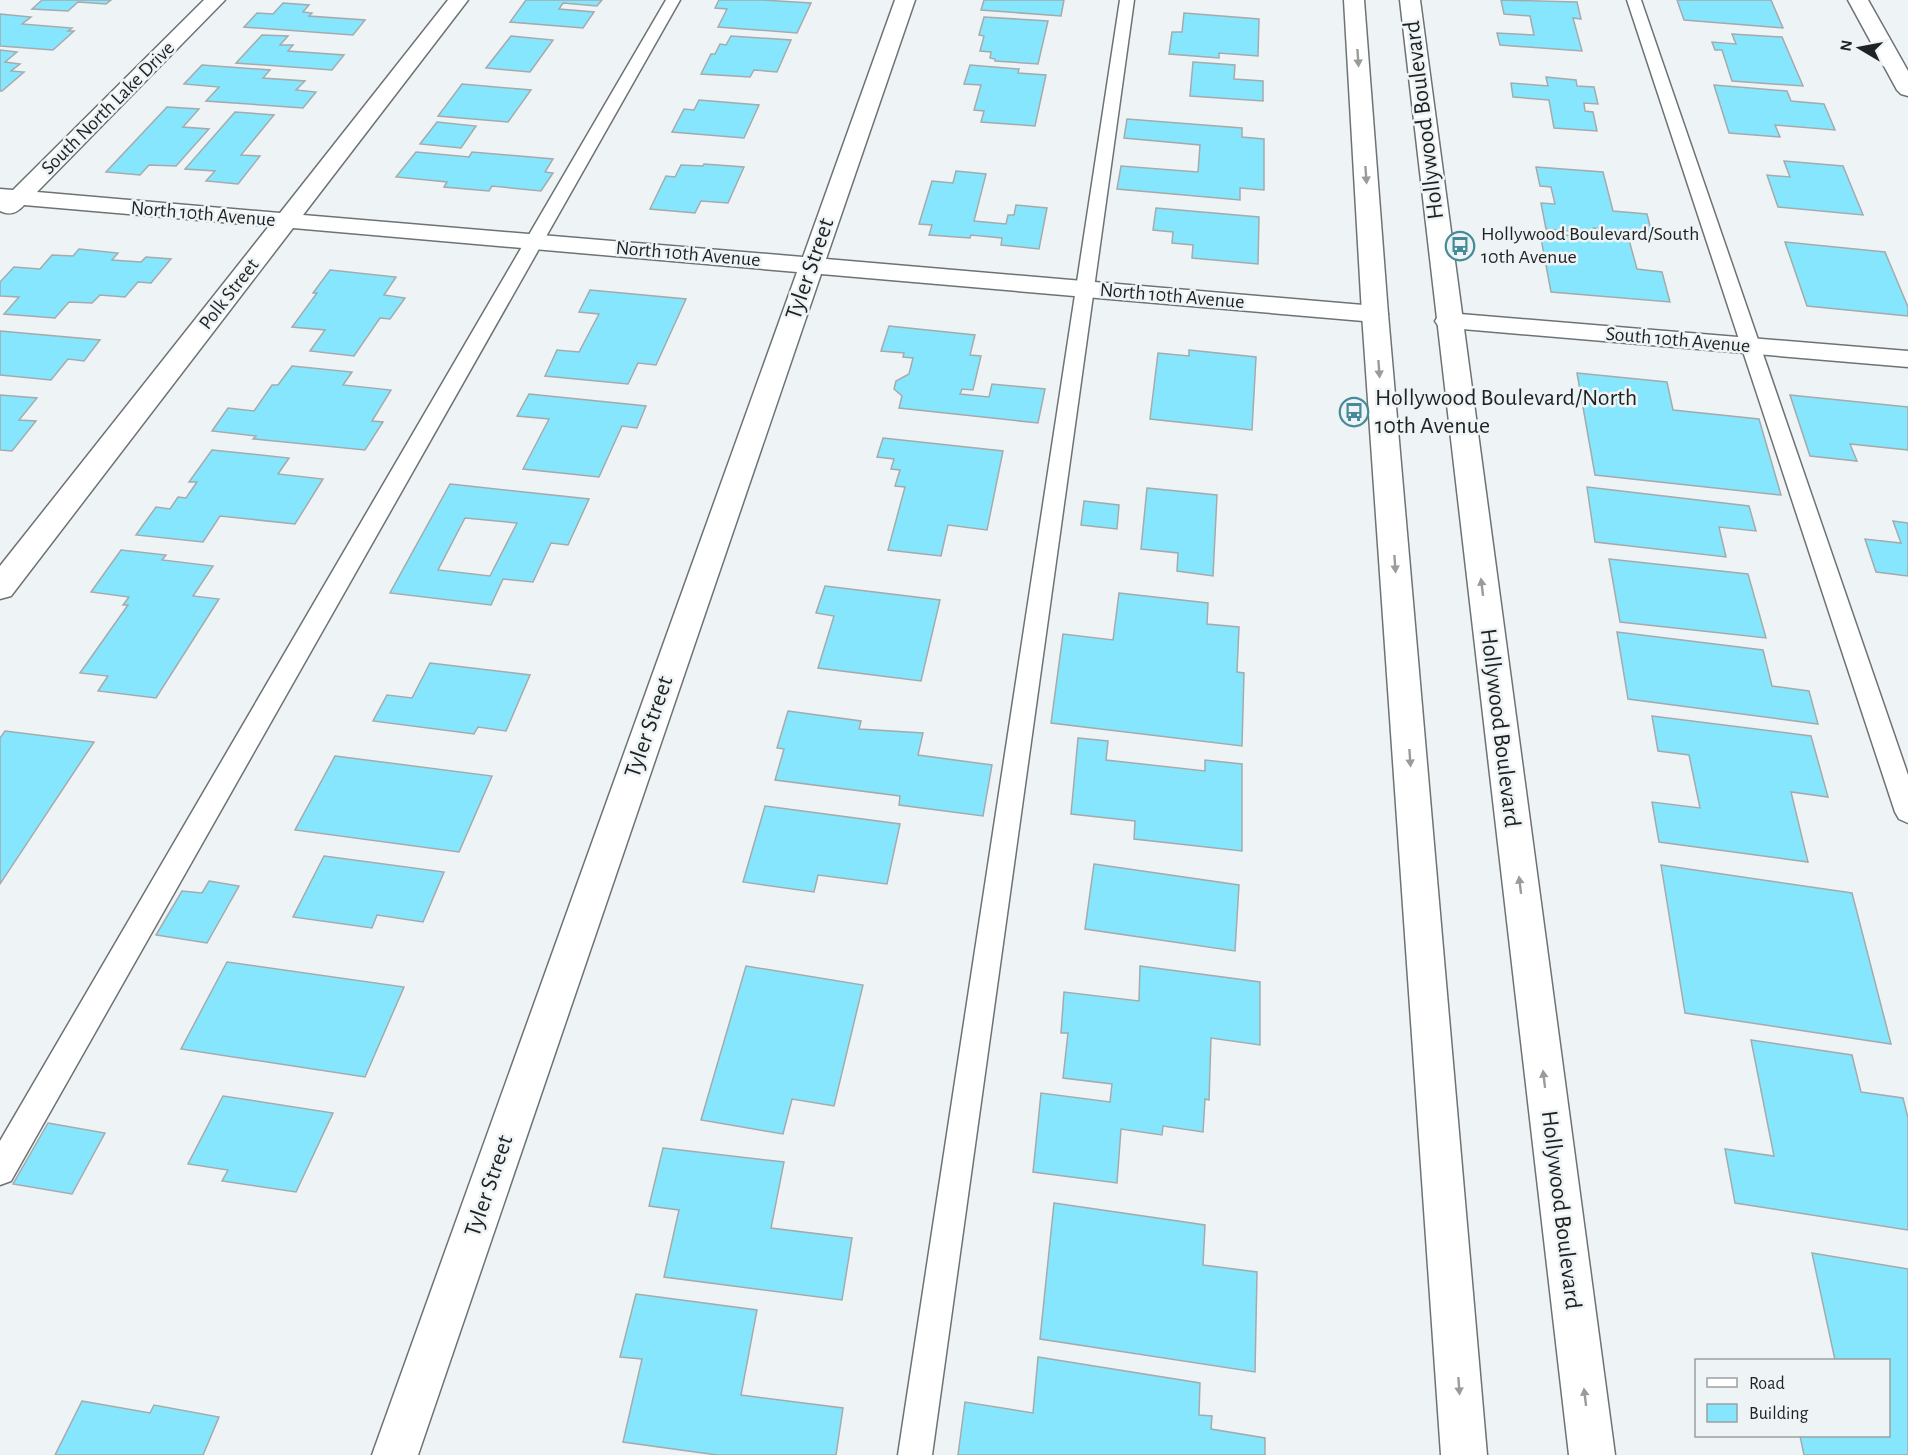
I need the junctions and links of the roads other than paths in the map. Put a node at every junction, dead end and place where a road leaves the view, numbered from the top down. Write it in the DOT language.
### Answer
graph roads {
  1 [pos="215,0"];
  2 [pos="458,0"];
  3 [pos="673,0"];
  4 [pos="905,0"];
  5 [pos="1126,0"];
  6 [pos="1354,0"];
  7 [pos="1410,0"];
  8 [pos="1634,0"];
  9 [pos="1858,0"];
  10 [pos="1908,90"];
  11 [pos="10,196"];
  12 [pos="0,216"];
  13 [pos="286,222"];
  14 [pos="534,242"];
  15 [pos="811,264"];
  16 [pos="1085,288"];
  17 [pos="1375,314"];
  18 [pos="1448,321"];
  19 [pos="1752,346"];
  20 [pos="1908,359"];
  21 [pos="0,588"];
  22 [pos="1908,812"];
  23 [pos="0,1170"];
  24 [pos="395,1455"];
  25 [pos="915,1455"];
  26 [pos="1464,1455"];
  27 [pos="1592,1455"];
  1 -- 11 [label="street, South North Lake Drive"];
  2 -- 13 [label="street, Polk Street"];
  3 -- 14 [label="lane"];
  4 -- 15 [label="street, Tyler Street"];
  5 -- 16 [label="lane"];
  6 -- 17 [label="street, one-way"];
  7 -- 18 [label="street, Hollywood Boulevard"];
  8 -- 19 [label="lane"];
  9 -- 10 [label="street"];
  11 -- 12 [label="street, South North Lake Drive"];
  11 -- 13 [label="street, North 10th Avenue"];
  13 -- 14 [label="street, North 10th Avenue"];
  13 -- 21 [label="street, Polk Street"];
  14 -- 15 [label="street, North 10th Avenue"];
  14 -- 23 [label="lane"];
  15 -- 16 [label="street, North 10th Avenue"];
  15 -- 24 [label="street, Tyler Street"];
  16 -- 17 [label="street, North 10th Avenue"];
  16 -- 25 [label="lane"];
  17 -- 26 [label="street, one-way"];
  18 -- 19 [label="street, South 10th Avenue"];
  27 -- 18 [label="street, Hollywood Boulevard, one-way"];
  19 -- 20 [label="street, South 10th Avenue"];
  19 -- 22 [label="lane"];
}
